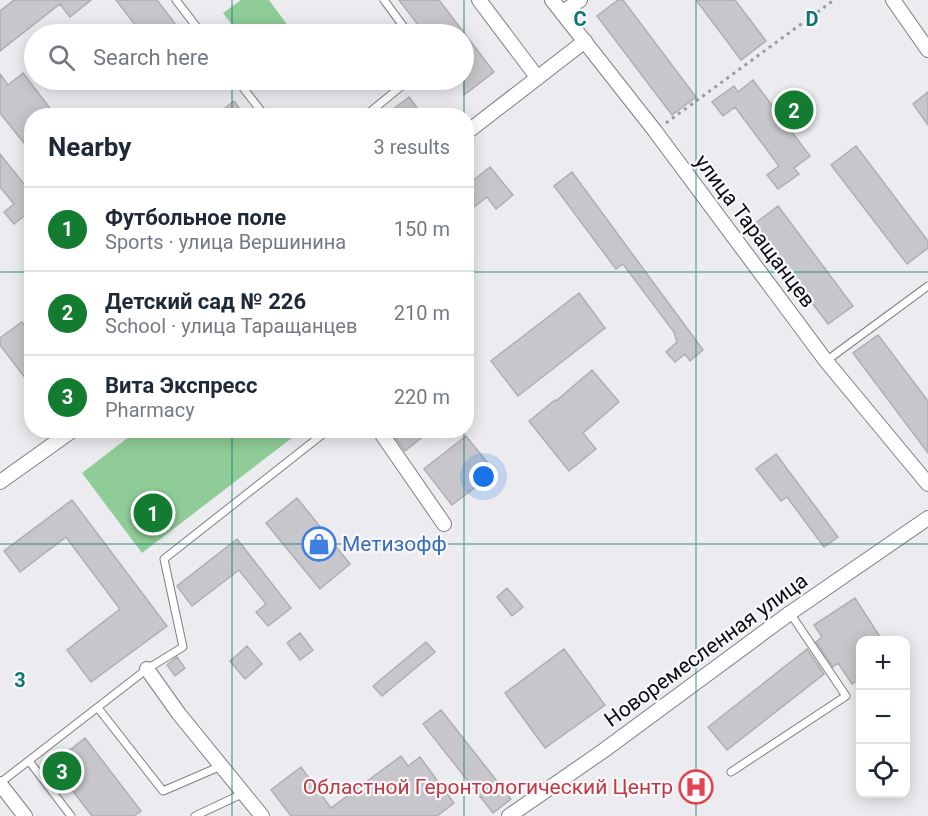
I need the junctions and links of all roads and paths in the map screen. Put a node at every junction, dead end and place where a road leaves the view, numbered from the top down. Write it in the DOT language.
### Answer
graph roads {
  1 [pos="176,0"];
  2 [pos="384,0"];
  3 [pos="479,0"];
  4 [pos="552,0"];
  5 [pos="580,0"];
  6 [pos="834,0"];
  7 [pos="893,0"];
  8 [pos="562,13"];
  9 [pos="194,24"];
  10 [pos="402,24"];
  11 [pos="585,41"];
  12 [pos="928,50"];
  13 [pos="537,77"];
  14 [pos="245,90"];
  15 [pos="397,90"];
  16 [pos="259,108"];
  17 [pos="375,108"];
  18 [pos="474,127"];
  19 [pos="655,131"];
  20 [pos="928,286"];
  21 [pos="826,361"];
  22 [pos="62,438"];
  23 [pos="318,438"];
  24 [pos="385,438"];
  25 [pos="0,483"];
  26 [pos="928,484"];
  27 [pos="928,518"];
  28 [pos="444,524"];
  29 [pos="790,612"];
  30 [pos="147,669"];
  31 [pos="98,708"];
  32 [pos="29,761"];
  33 [pos="221,766"];
  34 [pos="731,772"];
  35 [pos="0,783"];
  36 [pos="244,793"];
  37 [pos="20,814"];
  38 [pos="71,816"];
  39 [pos="195,816"];
  40 [pos="262,816"];
  41 [pos="509,816"];
  1 -- 9 [label="lane"];
  2 -- 10 [label="lane"];
  3 -- 13 [label="street"];
  4 -- 8 [label="street, улица Таращанцев"];
  5 -- 8 [label="street"];
  6 -- 19 [label="path"];
  7 -- 12 [label="street"];
  8 -- 11 [label="street, улица Таращанцев"];
  11 -- 13 [label="street"];
  11 -- 19 [label="street, улица Таращанцев"];
  13 -- 18 [label="street"];
  14 -- 16 [label="lane"];
  15 -- 17 [label="lane"];
  19 -- 21 [label="street, улица Таращанцев"];
  20 -- 21 [label="lane"];
  21 -- 26 [label="street, улица Таращанцев"];
  22 -- 25 [label="street"];
  23 -- 30 [label="lane"];
  24 -- 28 [label="street"];
  27 -- 29 [label="street, Новоремесленная улица"];
  29 -- 34 [label="lane"];
  29 -- 41 [label="street, Новоремесленная улица"];
  30 -- 31 [label="lane"];
  30 -- 33 [label="street"];
  31 -- 32 [label="lane"];
  31 -- 33 [label="lane"];
  32 -- 35 [label="lane"];
  32 -- 38 [label="lane"];
  33 -- 36 [label="street"];
  35 -- 37 [label="street"];
  36 -- 39 [label="lane"];
  36 -- 40 [label="street"];
}
